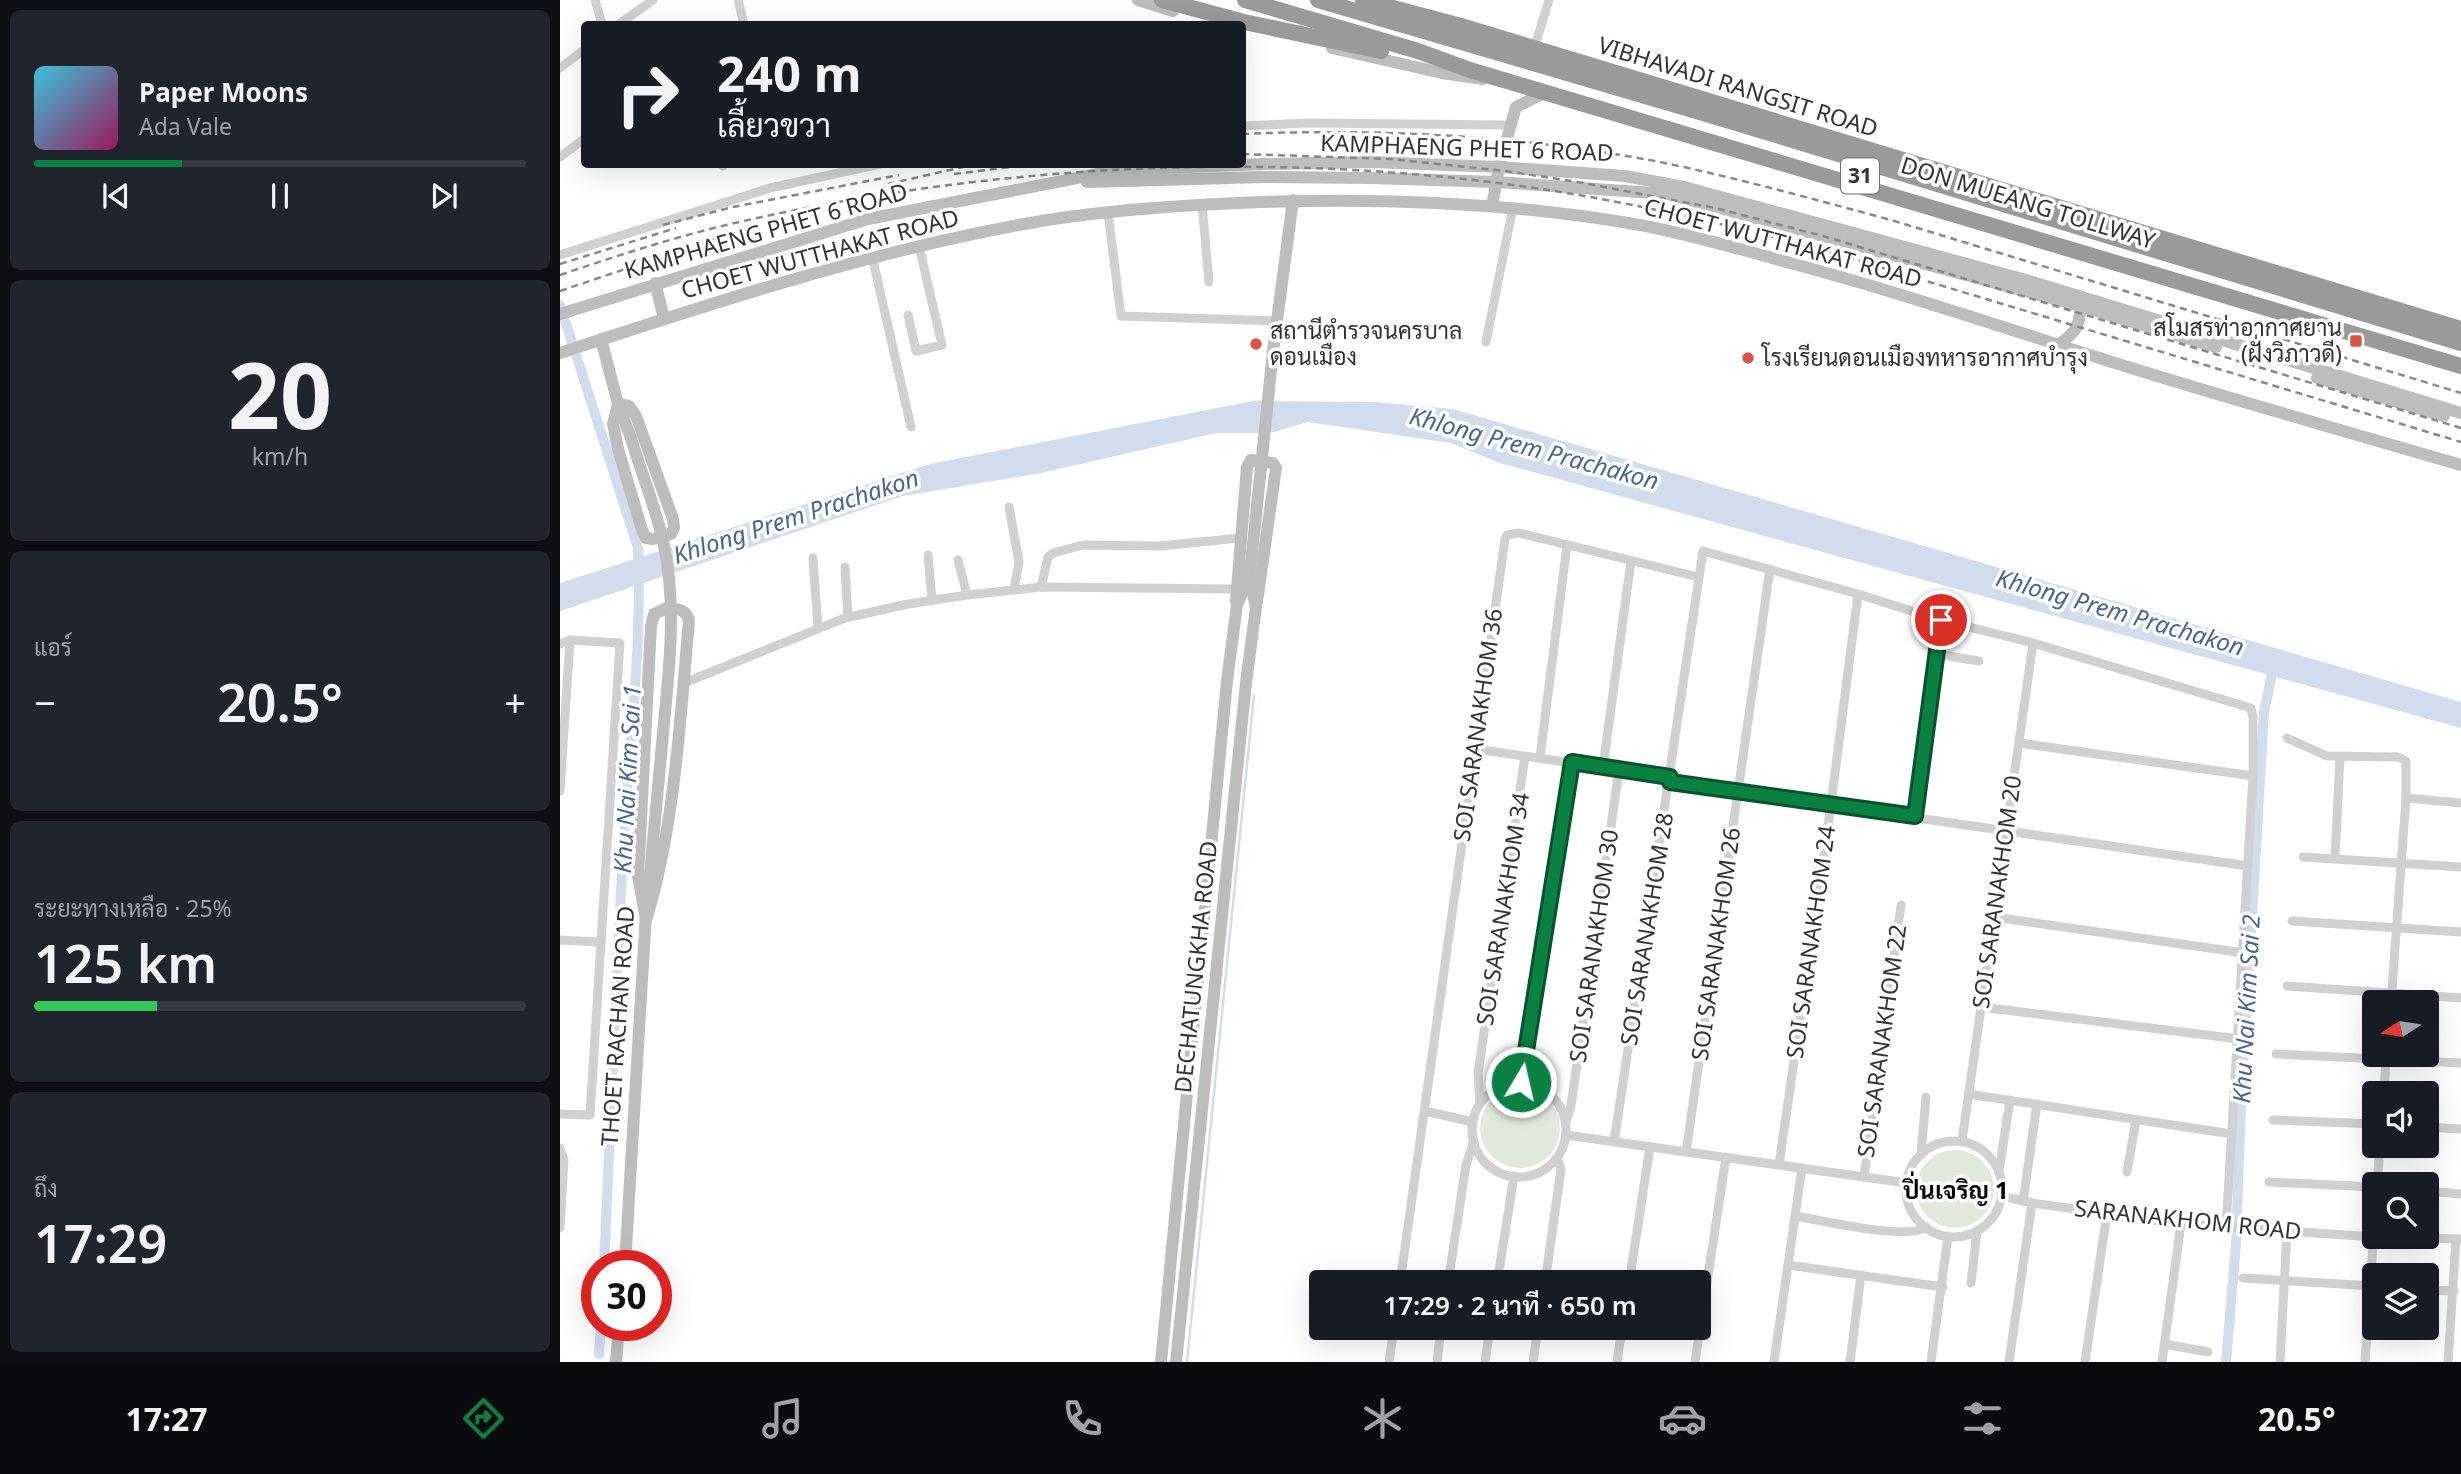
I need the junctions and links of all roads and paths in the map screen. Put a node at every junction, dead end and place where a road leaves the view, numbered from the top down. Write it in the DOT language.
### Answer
graph roads {
  1 [pos="595,0"];
  2 [pos="653,0"];
  3 [pos="738,0"];
  4 [pos="1138,0"];
  5 [pos="1162,0"];
  6 [pos="1245,0"];
  7 [pos="1259,0"];
  8 [pos="1318,0"];
  9 [pos="1363,0"];
  10 [pos="1396,0"];
  11 [pos="1549,0"];
  12 [pos="601,21"];
  13 [pos="623,21"];
  14 [pos="743,21"];
  15 [pos="1219,21"];
  16 [pos="1240,21"];
  17 [pos="1246,22"];
  18 [pos="1461,26"];
  19 [pos="1246,28"];
  20 [pos="1534,49"];
  21 [pos="581,52"];
  22 [pos="560,68"];
  23 [pos="1470,70"];
  24 [pos="1505,80"];
  25 [pos="1546,92"];
  26 [pos="1513,116"];
  27 [pos="1246,126"];
  28 [pos="581,141"];
  29 [pos="560,157"];
  30 [pos="1246,165"];
  31 [pos="1499,167"];
  32 [pos="862,168"];
  33 [pos="1167,168"];
  34 [pos="1069,181"];
  35 [pos="1496,181"];
  36 [pos="1293,200"];
  37 [pos="1202,204"];
  38 [pos="1492,206"];
  39 [pos="1513,208"];
  40 [pos="1108,213"];
  41 [pos="919,246"];
  42 [pos="560,255"];
  43 [pos="872,256"];
  44 [pos="1209,282"];
  45 [pos="655,283"];
  46 [pos="2080,306"];
  47 [pos="560,314"];
  48 [pos="908,315"];
  49 [pos="664,318"];
  50 [pos="1277,321"];
  51 [pos="2461,329"];
  52 [pos="601,339"];
  53 [pos="1486,342"];
  54 [pos="2461,343"];
  55 [pos="2059,345"];
  56 [pos="563,352"];
  57 [pos="2461,357"];
  58 [pos="2461,366"];
  59 [pos="618,404"];
  60 [pos="2461,412"];
  61 [pos="2461,420"];
  62 [pos="911,427"];
  63 [pos="2461,465"];
  64 [pos="1009,508"];
  65 [pos="1240,538"];
  66 [pos="1567,545"];
  67 [pos="928,555"];
  68 [pos="813,558"];
  69 [pos="958,560"];
  70 [pos="1631,561"];
  71 [pos="845,567"];
  72 [pos="1770,569"];
  73 [pos="1249,577"];
  74 [pos="1698,577"];
  75 [pos="1041,587"];
  76 [pos="1014,589"];
  77 [pos="1236,589"];
  78 [pos="1858,594"];
  79 [pos="967,595"];
  80 [pos="932,600"];
  81 [pos="1237,605"];
  82 [pos="1256,607"];
  83 [pos="848,617"];
  84 [pos="1941,620"];
  85 [pos="818,629"];
  86 [pos="570,640"];
  87 [pos="2033,643"];
  88 [pos="560,644"];
  89 [pos="1936,654"];
  90 [pos="1979,661"];
  91 [pos="689,681"];
  92 [pos="2287,738"];
  93 [pos="2018,743"];
  94 [pos="1475,749"];
  95 [pos="1525,756"];
  96 [pos="1540,757"];
  97 [pos="2340,757"];
  98 [pos="1572,762"];
  99 [pos="1603,767"];
  100 [pos="1619,770"];
  101 [pos="2253,776"];
  102 [pos="1670,779"];
  103 [pos="560,791"];
  104 [pos="1738,791"];
  105 [pos="2406,798"];
  106 [pos="2461,803"];
  107 [pos="1831,804"];
  108 [pos="1915,816"];
  109 [pos="2006,830"];
  110 [pos="2303,857"];
  111 [pos="2335,858"];
  112 [pos="2402,864"];
  113 [pos="2248,866"];
  114 [pos="2461,867"];
  115 [pos="1901,905"];
  116 [pos="1994,917"];
  117 [pos="646,920"];
  118 [pos="2292,921"];
  119 [pos="2397,929"];
  120 [pos="2461,932"];
  121 [pos="560,940"];
  122 [pos="600,942"];
  123 [pos="2244,953"];
  124 [pos="2287,986"];
  125 [pos="2392,990"];
  126 [pos="2362,995"];
  127 [pos="2440,998"];
  128 [pos="2461,998"];
  129 [pos="1981,1007"];
  130 [pos="2239,1040"];
  131 [pos="2276,1054"];
  132 [pos="2362,1057"];
  133 [pos="2440,1062"];
  134 [pos="2461,1063"];
  135 [pos="1521,1082"];
  136 [pos="1968,1094"];
  137 [pos="1926,1097"];
  138 [pos="2010,1100"];
  139 [pos="1480,1104"];
  140 [pos="2037,1104"];
  141 [pos="1425,1111"];
  142 [pos="560,1114"];
  143 [pos="2136,1120"];
  144 [pos="2273,1120"];
  145 [pos="1566,1121"];
  146 [pos="1473,1122"];
  147 [pos="2362,1123"];
  148 [pos="2439,1128"];
  149 [pos="2461,1129"];
  150 [pos="2232,1134"];
  151 [pos="1566,1135"];
  152 [pos="1474,1141"];
  153 [pos="1962,1141"];
  154 [pos="1614,1142"];
  155 [pos="1650,1147"];
  156 [pos="560,1148"];
  157 [pos="1686,1152"];
  158 [pos="1921,1154"];
  159 [pos="1726,1157"];
  160 [pos="1557,1158"];
  161 [pos="1779,1165"];
  162 [pos="1802,1168"];
  163 [pos="1999,1171"];
  164 [pos="2127,1172"];
  165 [pos="1514,1177"];
  166 [pos="1864,1177"];
  167 [pos="1179,1180"];
  168 [pos="1195,1181"];
  169 [pos="2269,1182"];
  170 [pos="1907,1183"];
  171 [pos="2362,1185"];
  172 [pos="2439,1192"];
  173 [pos="2461,1194"];
  174 [pos="2002,1196"];
  175 [pos="2027,1202"];
  176 [pos="2106,1213"];
  177 [pos="1795,1216"];
  178 [pos="2180,1224"];
  179 [pos="1926,1227"];
  180 [pos="560,1228"];
  181 [pos="2233,1229"];
  182 [pos="1977,1231"];
  183 [pos="2287,1231"];
  184 [pos="1948,1236"];
  185 [pos="2362,1236"];
  186 [pos="2439,1238"];
  187 [pos="2459,1239"];
  188 [pos="626,1250"];
  189 [pos="1788,1265"];
  190 [pos="1402,1270"];
  191 [pos="1450,1270"];
  192 [pos="1499,1270"];
  193 [pos="1547,1270"];
  194 [pos="1631,1270"];
  195 [pos="1861,1275"];
  196 [pos="2242,1278"];
  197 [pos="2284,1280"];
  198 [pos="1971,1283"];
  199 [pos="2362,1285"];
  200 [pos="1943,1287"];
  201 [pos="2439,1290"];
  202 [pos="2454,1291"];
  203 [pos="1392,1340"];
  204 [pos="1440,1340"];
  205 [pos="1488,1340"];
  206 [pos="1536,1340"];
  207 [pos="1620,1340"];
  208 [pos="2367,1340"];
  209 [pos="618,1341"];
  210 [pos="2164,1344"];
  211 [pos="2208,1352"];
  212 [pos="616,1362"];
  213 [pos="1161,1362"];
  214 [pos="1176,1362"];
  215 [pos="1389,1362"];
  216 [pos="1437,1362"];
  217 [pos="1485,1362"];
  218 [pos="1533,1362"];
  219 [pos="1617,1362"];
  220 [pos="1695,1362"];
  221 [pos="1774,1362"];
  222 [pos="1850,1362"];
  223 [pos="1931,1362"];
  224 [pos="2009,1362"];
  225 [pos="2085,1362"];
  226 [pos="2162,1362"];
  227 [pos="2280,1362"];
  228 [pos="2365,1362"];
  229 [pos="2448,1362"];
  1 -- 12 [label="street"];
  2 -- 13 [label="street"];
  3 -- 14 [label="street"];
  4 -- 15 [label="main road"];
  5 -- 16 [label="highway"];
  6 -- 23 [label="highway, 31"];
  7 -- 57 [label="highway, DON MUEANG TOLLWAY / 31"];
  8 -- 54 [label="highway, DON MUEANG TOLLWAY / 31"];
  9 -- 18 [label="highway, VIBHAVADI RANGSIT ROAD / 31"];
  10 -- 18 [label="highway"];
  11 -- 20 [label="street"];
  17 -- 23 [label="highway"];
  18 -- 20 [label="highway, VIBHAVADI RANGSIT ROAD / 31"];
  19 -- 24 [label="main road, 31"];
  20 -- 51 [label="highway, VIBHAVADI RANGSIT ROAD / 31"];
  21 -- 22 [label="street"];
  23 -- 24 [label="highway, 31"];
  24 -- 25 [label="highway, 31"];
  24 -- 26 [label="main road"];
  25 -- 26 [label="main road, KAMPHAENG PHET 6 ROAD"];
  25 -- 58 [label="highway, 31"];
  26 -- 27 [label="street"];
  26 -- 31 [label="main road"];
  28 -- 29 [label="street"];
  30 -- 31 [label="main road, KAMPHAENG PHET 6 ROAD"];
  31 -- 35 [label="main road"];
  31 -- 60 [label="main road, KAMPHAENG PHET 6 ROAD"];
  32 -- 42 [label="street"];
  33 -- 34 [label="main road, KAMPHAENG PHET 6 ROAD"];
  34 -- 35 [label="main road, KAMPHAENG PHET 6 ROAD"];
  34 -- 45 [label="main road, KAMPHAENG PHET 6 ROAD"];
  35 -- 38 [label="main road, KAMPHAENG PHET 6 ROAD"];
  35 -- 46 [label="main road, KAMPHAENG PHET 6 ROAD"];
  36 -- 37 [label="main road, CHOET WUTTHAKAT ROAD"];
  36 -- 38 [label="main road, CHOET WUTTHAKAT ROAD"];
  36 -- 50 [label="main road, DECHATUNGKHA ROAD"];
  37 -- 40 [label="main road, CHOET WUTTHAKAT ROAD"];
  37 -- 44 [label="street"];
  38 -- 39 [label="main road, CHOET WUTTHAKAT ROAD"];
  39 -- 53 [label="street"];
  39 -- 55 [label="main road, CHOET WUTTHAKAT ROAD"];
  40 -- 41 [label="main road, CHOET WUTTHAKAT ROAD"];
  40 -- 50 [label="street"];
  41 -- 43 [label="main road, CHOET WUTTHAKAT ROAD"];
  41 -- 48 [label="street"];
  43 -- 49 [label="main road, CHOET WUTTHAKAT ROAD"];
  43 -- 62 [label="street"];
  45 -- 47 [label="main road, KAMPHAENG PHET 6 ROAD"];
  45 -- 49 [label="main road, CHOET WUTTHAKAT ROAD"];
  46 -- 55 [label="main road"];
  46 -- 61 [label="main road, KAMPHAENG PHET 6 ROAD"];
  49 -- 52 [label="main road, CHOET WUTTHAKAT ROAD"];
  50 -- 73 [label="main road, DECHATUNGKHA ROAD, bridge"];
  52 -- 56 [label="main road, CHOET WUTTHAKAT ROAD"];
  52 -- 59 [label="main road, THOET RACHAN ROAD"];
  55 -- 63 [label="main road, CHOET WUTTHAKAT ROAD"];
  59 -- 59 [label="main road"];
  59 -- 117 [label="main road, THOET RACHAN ROAD, bridge"];
  64 -- 76 [label="street"];
  65 -- 75 [label="street"];
  65 -- 77 [label="main road"];
  65 -- 82 [label="main road"];
  66 -- 70 [label="street, SOI SARANAKHOM 36"];
  66 -- 94 [label="street, SOI SARANAKHOM 36"];
  66 -- 96 [label="street"];
  67 -- 80 [label="street"];
  68 -- 85 [label="street"];
  69 -- 79 [label="street"];
  70 -- 74 [label="street, SOI SARANAKHOM 36"];
  70 -- 99 [label="street"];
  71 -- 83 [label="street"];
  72 -- 74 [label="street, SOI SARANAKHOM 28"];
  72 -- 78 [label="street"];
  72 -- 104 [label="street, SOI SARANAKHOM 26"];
  73 -- 81 [label="main road, DECHATUNGKHA ROAD"];
  73 -- 82 [label="main road, DECHATUNGKHA ROAD"];
  74 -- 102 [label="street, SOI SARANAKHOM 28"];
  75 -- 76 [label="street"];
  75 -- 77 [label="street"];
  76 -- 79 [label="street"];
  77 -- 81 [label="main road"];
  78 -- 84 [label="street"];
  78 -- 107 [label="street, SOI SARANAKHOM 24"];
  79 -- 80 [label="street"];
  80 -- 83 [label="street"];
  81 -- 167 [label="main road, DECHATUNGKHA ROAD"];
  82 -- 168 [label="main road, DECHATUNGKHA ROAD"];
  83 -- 85 [label="street"];
  84 -- 87 [label="street"];
  84 -- 89 [label="street"];
  85 -- 91 [label="street"];
  86 -- 88 [label="street"];
  86 -- 103 [label="street"];
  86 -- 122 [label="street"];
  87 -- 93 [label="street, SOI SARANAKHOM 20"];
  87 -- 101 [label="street"];
  89 -- 90 [label="street"];
  89 -- 108 [label="street"];
  92 -- 97 [label="street"];
  93 -- 101 [label="street"];
  93 -- 109 [label="street, SOI SARANAKHOM 20"];
  94 -- 95 [label="street"];
  94 -- 141 [label="street, SOI SARANAKHOM 36"];
  95 -- 96 [label="street"];
  95 -- 139 [label="street, SOI SARANAKHOM 34"];
  96 -- 98 [label="street"];
  97 -- 105 [label="street"];
  97 -- 111 [label="street"];
  98 -- 99 [label="street"];
  98 -- 135 [label="street"];
  99 -- 100 [label="street"];
  100 -- 102 [label="street"];
  100 -- 145 [label="street, SOI SARANAKHOM 30"];
  101 -- 113 [label="street"];
  102 -- 104 [label="street"];
  102 -- 154 [label="street, SOI SARANAKHOM 28"];
  104 -- 107 [label="street"];
  104 -- 157 [label="street, SOI SARANAKHOM 26"];
  105 -- 106 [label="street"];
  105 -- 112 [label="street"];
  107 -- 108 [label="street"];
  107 -- 161 [label="street, SOI SARANAKHOM 24"];
  108 -- 109 [label="street"];
  109 -- 113 [label="street"];
  109 -- 116 [label="street, SOI SARANAKHOM 20"];
  110 -- 111 [label="street"];
  111 -- 112 [label="street"];
  112 -- 114 [label="street"];
  112 -- 119 [label="street"];
  113 -- 123 [label="street"];
  115 -- 166 [label="street, SOI SARANAKHOM 22"];
  116 -- 123 [label="street"];
  116 -- 129 [label="street, SOI SARANAKHOM 20"];
  117 -- 117 [label="main road"];
  117 -- 188 [label="main road, THOET RACHAN ROAD"];
  118 -- 119 [label="street"];
  119 -- 120 [label="street"];
  119 -- 125 [label="street"];
  121 -- 122 [label="street"];
  122 -- 142 [label="street"];
  123 -- 130 [label="street"];
  124 -- 126 [label="street"];
  127 -- 128 [label="street"];
  129 -- 130 [label="street"];
  129 -- 136 [label="street, SOI SARANAKHOM 20"];
  130 -- 150 [label="street"];
  131 -- 132 [label="street"];
  133 -- 134 [label="street"];
  135 -- 139 [label="street"];
  135 -- 145 [label="street"];
  136 -- 138 [label="street"];
  136 -- 153 [label="street, SOI SARANAKHOM 20"];
  137 -- 158 [label="street"];
  138 -- 140 [label="street"];
  138 -- 163 [label="street"];
  139 -- 146 [label="street"];
  140 -- 143 [label="street"];
  140 -- 175 [label="street"];
  141 -- 146 [label="street"];
  141 -- 190 [label="street, SOI SARANAKHOM 36"];
  143 -- 150 [label="street"];
  143 -- 164 [label="street"];
  144 -- 147 [label="street"];
  145 -- 151 [label="street"];
  146 -- 152 [label="street"];
  148 -- 149 [label="street"];
  150 -- 181 [label="street"];
  151 -- 154 [label="street"];
  151 -- 160 [label="street"];
  152 -- 165 [label="street"];
  152 -- 191 [label="street"];
  153 -- 158 [label="street"];
  153 -- 163 [label="street"];
  154 -- 155 [label="street"];
  155 -- 157 [label="street"];
  155 -- 194 [label="street"];
  156 -- 180 [label="street"];
  157 -- 159 [label="street"];
  158 -- 170 [label="street"];
  159 -- 161 [label="street"];
  159 -- 220 [label="street"];
  160 -- 165 [label="street"];
  160 -- 193 [label="street"];
  161 -- 162 [label="street"];
  162 -- 166 [label="street"];
  162 -- 177 [label="street"];
  163 -- 174 [label="street"];
  165 -- 192 [label="street"];
  166 -- 170 [label="street"];
  167 -- 168 [label="main road"];
  167 -- 213 [label="main road, DECHATUNGKHA ROAD"];
  168 -- 214 [label="main road, DECHATUNGKHA ROAD"];
  169 -- 171 [label="street"];
  170 -- 179 [label="street"];
  172 -- 173 [label="street"];
  174 -- 175 [label="street, SARANAKHOM ROAD"];
  174 -- 182 [label="street"];
  175 -- 176 [label="street, SARANAKHOM ROAD"];
  175 -- 224 [label="street"];
  176 -- 178 [label="street, SARANAKHOM ROAD"];
  176 -- 225 [label="street"];
  177 -- 179 [label="street"];
  177 -- 189 [label="street"];
  178 -- 181 [label="street, SARANAKHOM ROAD"];
  178 -- 210 [label="street"];
  179 -- 184 [label="street"];
  181 -- 183 [label="street, SARANAKHOM ROAD"];
  182 -- 184 [label="street"];
  182 -- 198 [label="street"];
  183 -- 185 [label="street, SARANAKHOM ROAD"];
  183 -- 197 [label="street"];
  184 -- 200 [label="street"];
  186 -- 187 [label="street"];
  187 -- 202 [label="street"];
  189 -- 195 [label="street"];
  189 -- 221 [label="street"];
  195 -- 200 [label="street"];
  195 -- 222 [label="street"];
  196 -- 197 [label="street"];
  197 -- 199 [label="street"];
  197 -- 227 [label="street"];
  200 -- 223 [label="street"];
  201 -- 202 [label="street"];
  202 -- 229 [label="street"];
  203 -- 215 [label="street"];
  204 -- 216 [label="street"];
  205 -- 217 [label="street"];
  206 -- 218 [label="street"];
  207 -- 219 [label="street"];
  208 -- 228 [label="street"];
  209 -- 212 [label="main road"];
  210 -- 211 [label="street"];
  210 -- 226 [label="street"];
}
